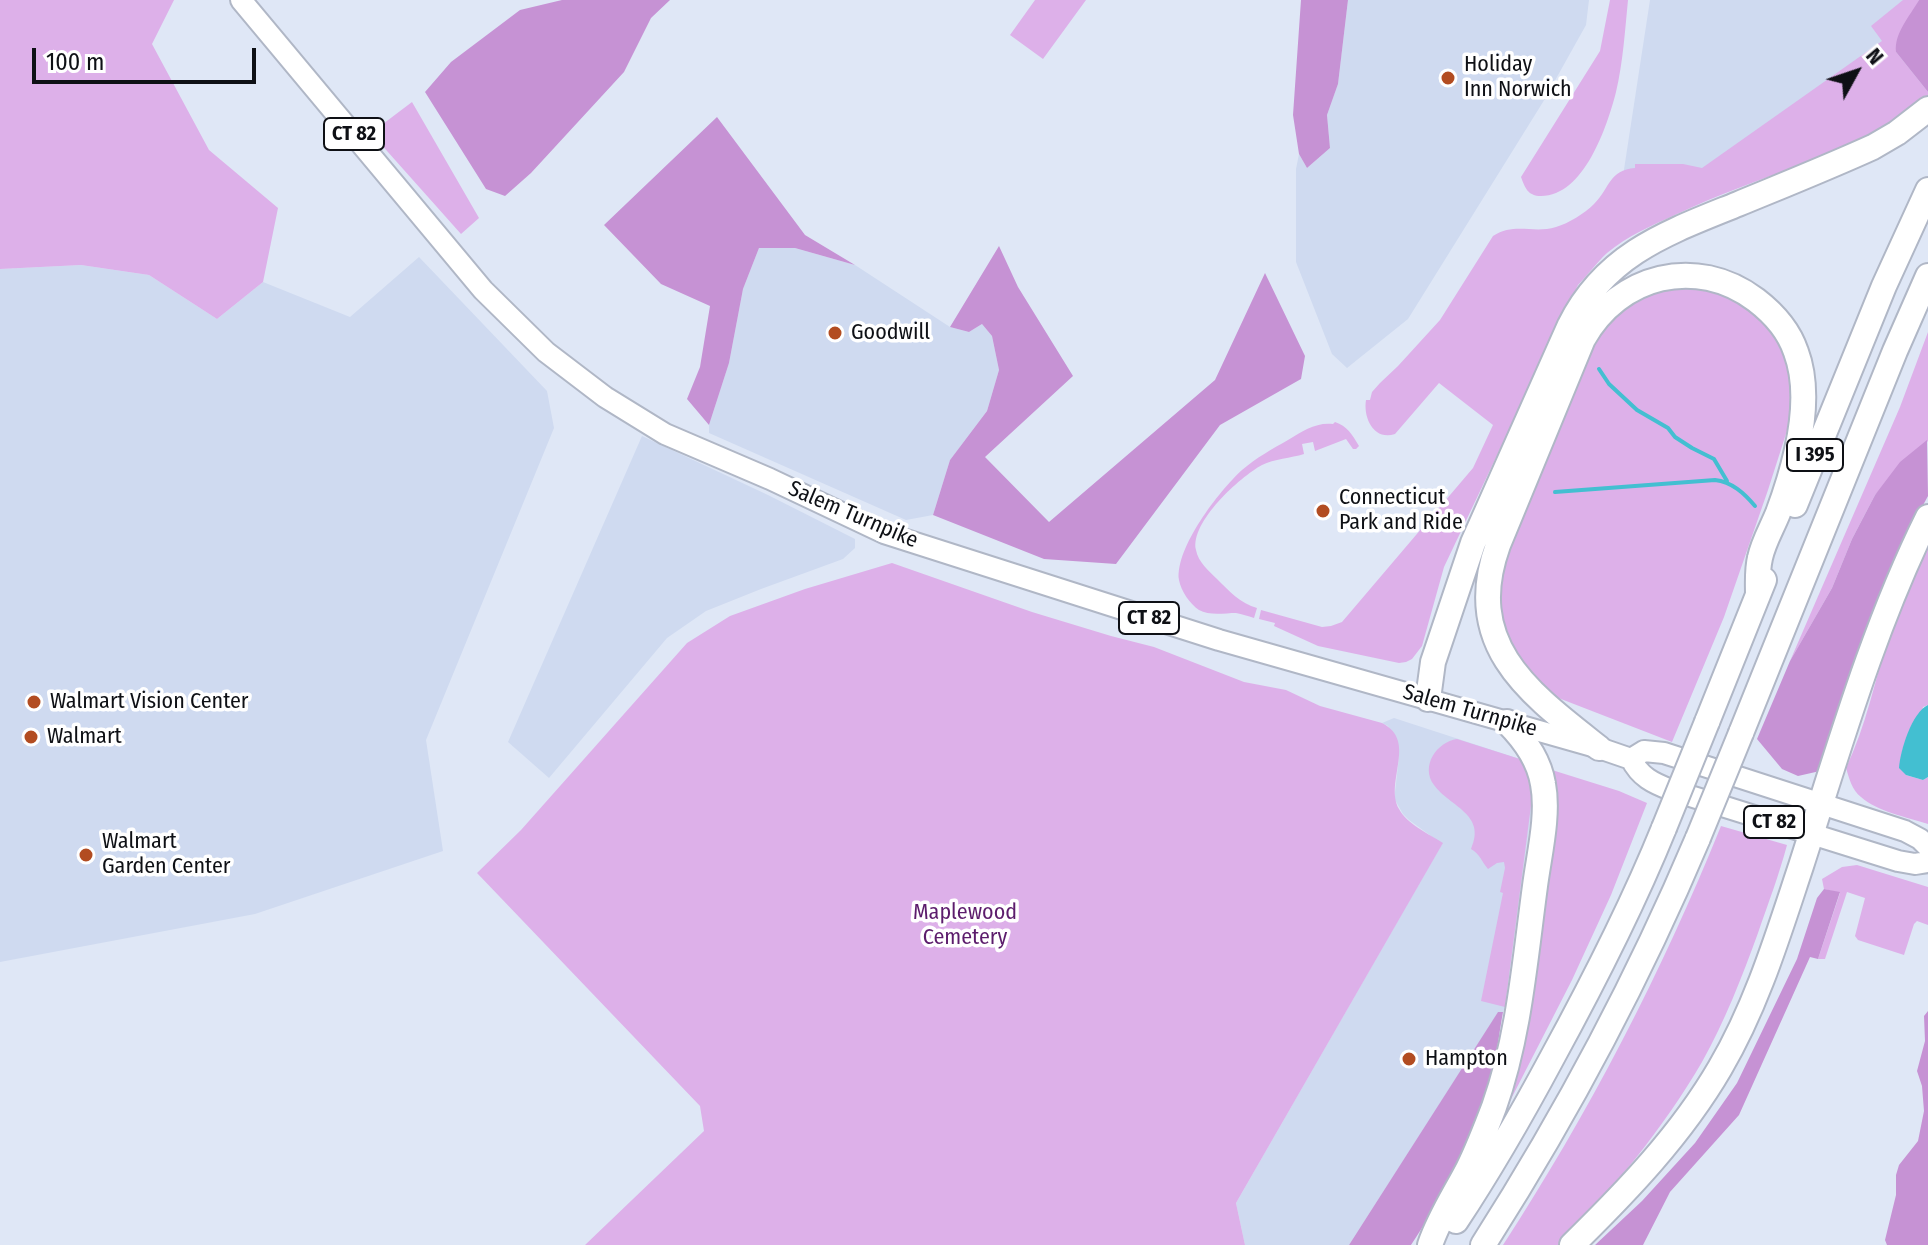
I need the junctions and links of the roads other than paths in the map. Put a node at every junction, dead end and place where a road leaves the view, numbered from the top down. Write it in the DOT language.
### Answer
graph roads {
  1 [pos="241,0"];
  2 [pos="1928,109"];
  3 [pos="1928,190"];
  4 [pos="1928,276"];
  5 [pos="1928,517"];
  6 [pos="1758,595"];
  7 [pos="1428,699"];
  8 [pos="1507,722"];
  9 [pos="1599,748"];
  10 [pos="1631,759"];
  11 [pos="1822,803"];
  12 [pos="1811,834"];
  13 [pos="1928,847"];
  14 [pos="1928,862"];
  15 [pos="1430,1245"];
  16 [pos="1440,1245"];
  17 [pos="1483,1245"];
  18 [pos="1572,1245"];
  1 -- 7 [label="main road, Salem Turnpike / CT 82"];
  2 -- 7 [label="highway"];
  3 -- 6 [label="highway, I 395"];
  4 -- 17 [label="highway, I 395, bridge"];
  5 -- 11 [label="highway"];
  6 -- 9 [label="highway"];
  6 -- 16 [label="highway, I 395, bridge"];
  7 -- 8 [label="main road, Salem Turnpike / CT 82"];
  8 -- 9 [label="main road, Salem Turnpike / CT 82"];
  8 -- 15 [label="highway"];
  9 -- 10 [label="main road, Salem Turnpike / CT 82"];
  10 -- 11 [label="main road, Salem Turnpike / CT 82"];
  10 -- 12 [label="main road, Salem Turnpike / CT 82"];
  11 -- 12 [label="highway"];
  11 -- 13 [label="main road, Salem Turnpike / CT 82"];
  12 -- 14 [label="main road, Salem Turnpike / CT 82"];
  12 -- 18 [label="highway"];
}
